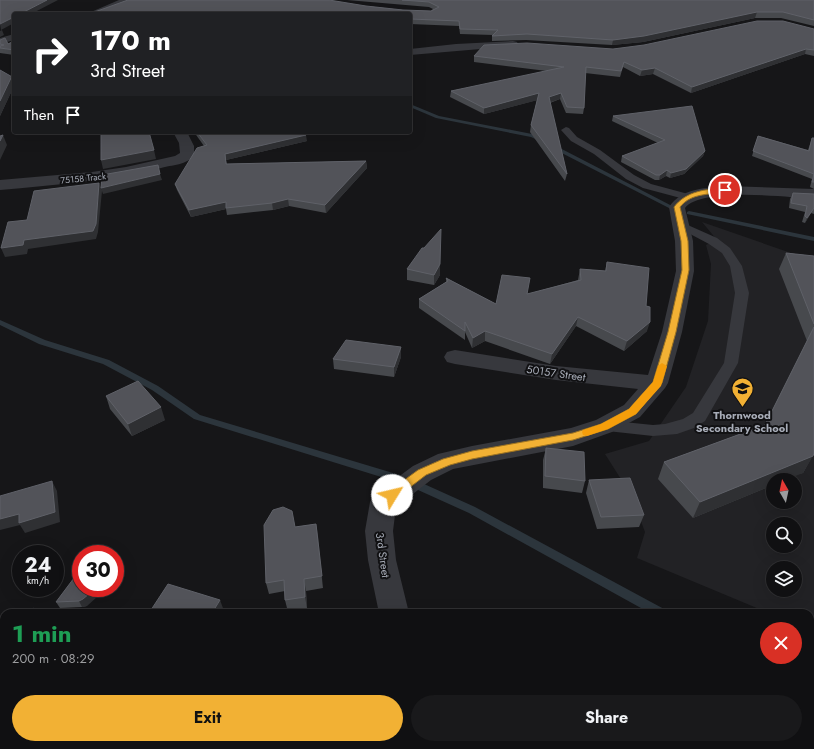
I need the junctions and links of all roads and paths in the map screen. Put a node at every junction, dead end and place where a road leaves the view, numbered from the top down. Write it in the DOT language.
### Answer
graph roads {
  1 [pos="110,0"];
  2 [pos="124,1"];
  3 [pos="99,12"];
  4 [pos="12,38"];
  5 [pos="0,41"];
  6 [pos="526,44"];
  7 [pos="412,52"];
  8 [pos="566,130"];
  9 [pos="181,134"];
  10 [pos="0,185"];
  11 [pos="814,194"];
  12 [pos="688,197"];
  13 [pos="681,225"];
  14 [pos="455,357"];
  15 [pos="657,383"];
  16 [pos="604,426"];
  17 [pos="393,609"];
  1 -- 2 [label="street"];
  2 -- 3 [label="street"];
  4 -- 5 [label="street"];
  6 -- 7 [label="street"];
  8 -- 12 [label="lane"];
  9 -- 10 [label="street, 75158 Track"];
  11 -- 12 [label="street"];
  12 -- 13 [label="street, 3rd Street"];
  13 -- 15 [label="street, 3rd Street"];
  13 -- 16 [label="lane"];
  14 -- 15 [label="street, 50157 Street"];
  15 -- 16 [label="street, 3rd Street"];
  16 -- 17 [label="street, 3rd Street"];
}
